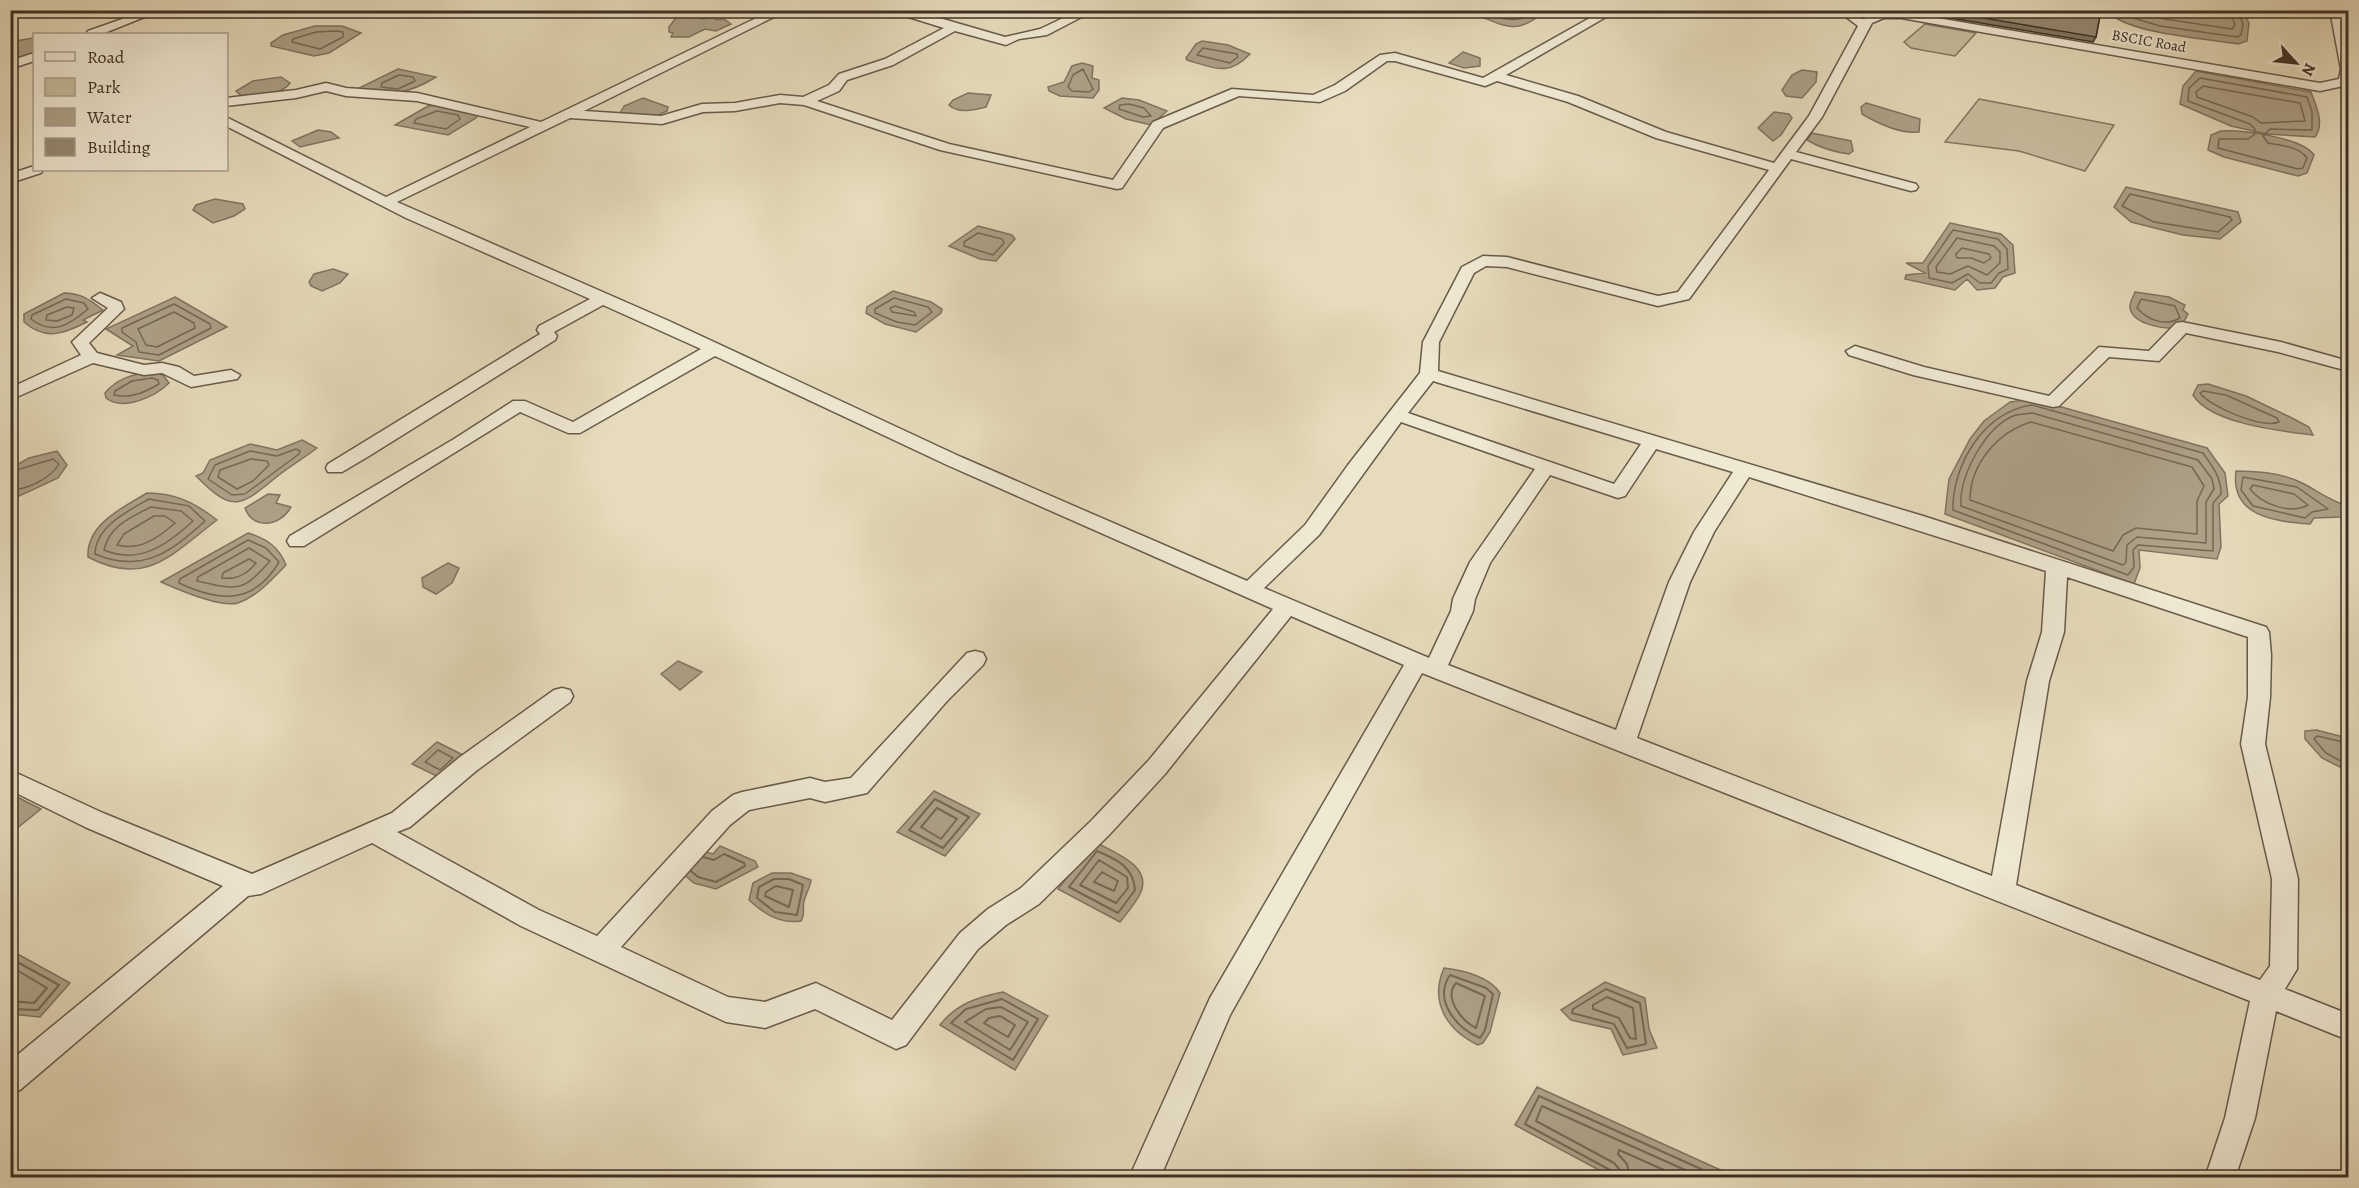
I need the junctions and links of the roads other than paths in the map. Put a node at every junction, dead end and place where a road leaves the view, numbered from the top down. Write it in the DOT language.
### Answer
graph roads {
  1 [pos="101,10"];
  2 [pos="157,10"];
  3 [pos="783,10"];
  4 [pos="876,10"];
  5 [pos="1090,10"];
  6 [pos="1613,10"];
  7 [pos="1842,10"];
  8 [pos="1876,10"];
  9 [pos="2336,10"];
  10 [pos="906,11"];
  11 [pos="1902,15"];
  12 [pos="138,17"];
  13 [pos="1864,26"];
  14 [pos="954,27"];
  15 [pos="95,33"];
  16 [pos="33,60"];
  17 [pos="10,65"];
  18 [pos="1498,77"];
  19 [pos="805,101"];
  20 [pos="228,102"];
  21 [pos="564,114"];
  22 [pos="228,122"];
  23 [pos="541,126"];
  24 [pos="1783,161"];
  25 [pos="33,171"];
  26 [pos="10,179"];
  27 [pos="1911,188"];
  28 [pos="386,202"];
  29 [pos="99,298"];
  30 [pos="603,298"];
  31 [pos="714,349"];
  32 [pos="1855,351"];
  33 [pos="91,357"];
  34 [pos="2349,366"];
  35 [pos="1429,374"];
  36 [pos="231,375"];
  37 [pos="10,395"];
  38 [pos="1397,415"];
  39 [pos="1651,443"];
  40 [pos="1546,466"];
  41 [pos="335,468"];
  42 [pos="1744,470"];
  43 [pos="297,541"];
  44 [pos="2057,567"];
  45 [pos="1250,590"];
  46 [pos="1288,605"];
  47 [pos="975,659"];
  48 [pos="1427,665"];
  49 [pos="562,696"];
  50 [pos="1624,743"];
  51 [pos="10,779"];
  52 [pos="373,831"];
  53 [pos="245,883"];
  54 [pos="2002,892"];
  55 [pos="601,950"];
  56 [pos="2265,995"];
  57 [pos="2349,1027"];
  58 [pos="10,1080"];
  59 [pos="1144,1178"];
  60 [pos="2220,1178"];
  1 -- 12 [label="street"];
  2 -- 12 [label="street"];
  3 -- 21 [label="street"];
  4 -- 10 [label="street"];
  5 -- 14 [label="street"];
  6 -- 18 [label="street"];
  7 -- 13 [label="street"];
  8 -- 11 [label="street, BSCIC Road"];
  9 -- 11 [label="street, BSCIC Road"];
  10 -- 14 [label="street"];
  11 -- 13 [label="street"];
  12 -- 15 [label="street"];
  13 -- 24 [label="street"];
  14 -- 19 [label="street"];
  16 -- 17 [label="street"];
  18 -- 19 [label="street"];
  18 -- 24 [label="street"];
  19 -- 21 [label="street"];
  20 -- 23 [label="street"];
  21 -- 23 [label="street"];
  22 -- 28 [label="street"];
  23 -- 28 [label="street"];
  24 -- 27 [label="street"];
  24 -- 35 [label="street"];
  25 -- 26 [label="street"];
  28 -- 30 [label="street"];
  29 -- 33 [label="street"];
  30 -- 31 [label="street"];
  30 -- 41 [label="street"];
  31 -- 43 [label="street"];
  31 -- 45 [label="street"];
  32 -- 34 [label="street"];
  33 -- 36 [label="street"];
  33 -- 37 [label="street"];
  35 -- 38 [label="street"];
  35 -- 39 [label="street"];
  38 -- 40 [label="street"];
  38 -- 45 [label="street"];
  39 -- 40 [label="street"];
  39 -- 42 [label="street"];
  40 -- 48 [label="street"];
  42 -- 44 [label="street"];
  42 -- 50 [label="street"];
  44 -- 54 [label="street"];
  44 -- 56 [label="street"];
  45 -- 46 [label="street"];
  46 -- 48 [label="street"];
  46 -- 55 [label="street"];
  47 -- 55 [label="street"];
  48 -- 50 [label="street"];
  48 -- 59 [label="street"];
  49 -- 52 [label="street"];
  50 -- 54 [label="street"];
  51 -- 53 [label="street"];
  52 -- 53 [label="street"];
  52 -- 55 [label="street"];
  53 -- 58 [label="street"];
  54 -- 56 [label="street"];
  56 -- 57 [label="street"];
  56 -- 60 [label="street"];
}
